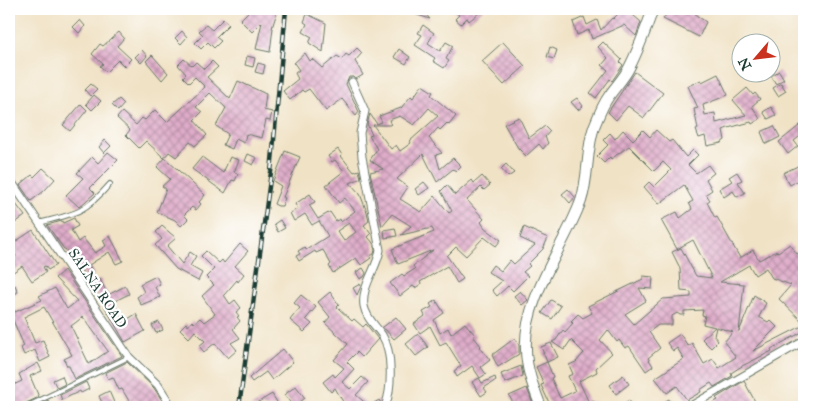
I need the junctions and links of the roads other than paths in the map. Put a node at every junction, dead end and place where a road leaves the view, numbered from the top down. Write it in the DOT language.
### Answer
graph roads {
  1 [pos="654,9"];
  2 [pos="352,82"];
  3 [pos="9,178"];
  4 [pos="110,184"];
  5 [pos="38,223"];
  6 [pos="804,341"];
  7 [pos="129,357"];
  8 [pos="26,407"];
  9 [pos="172,407"];
  10 [pos="385,407"];
  11 [pos="541,407"];
  12 [pos="688,407"];
  1 -- 11 [label="main road"];
  2 -- 10 [label="street"];
  3 -- 5 [label="street, SALNA ROAD"];
  4 -- 5 [label="lane"];
  5 -- 7 [label="street, SALNA ROAD"];
  6 -- 12 [label="street"];
  7 -- 8 [label="lane"];
  7 -- 9 [label="street, SALNA ROAD"];
}
